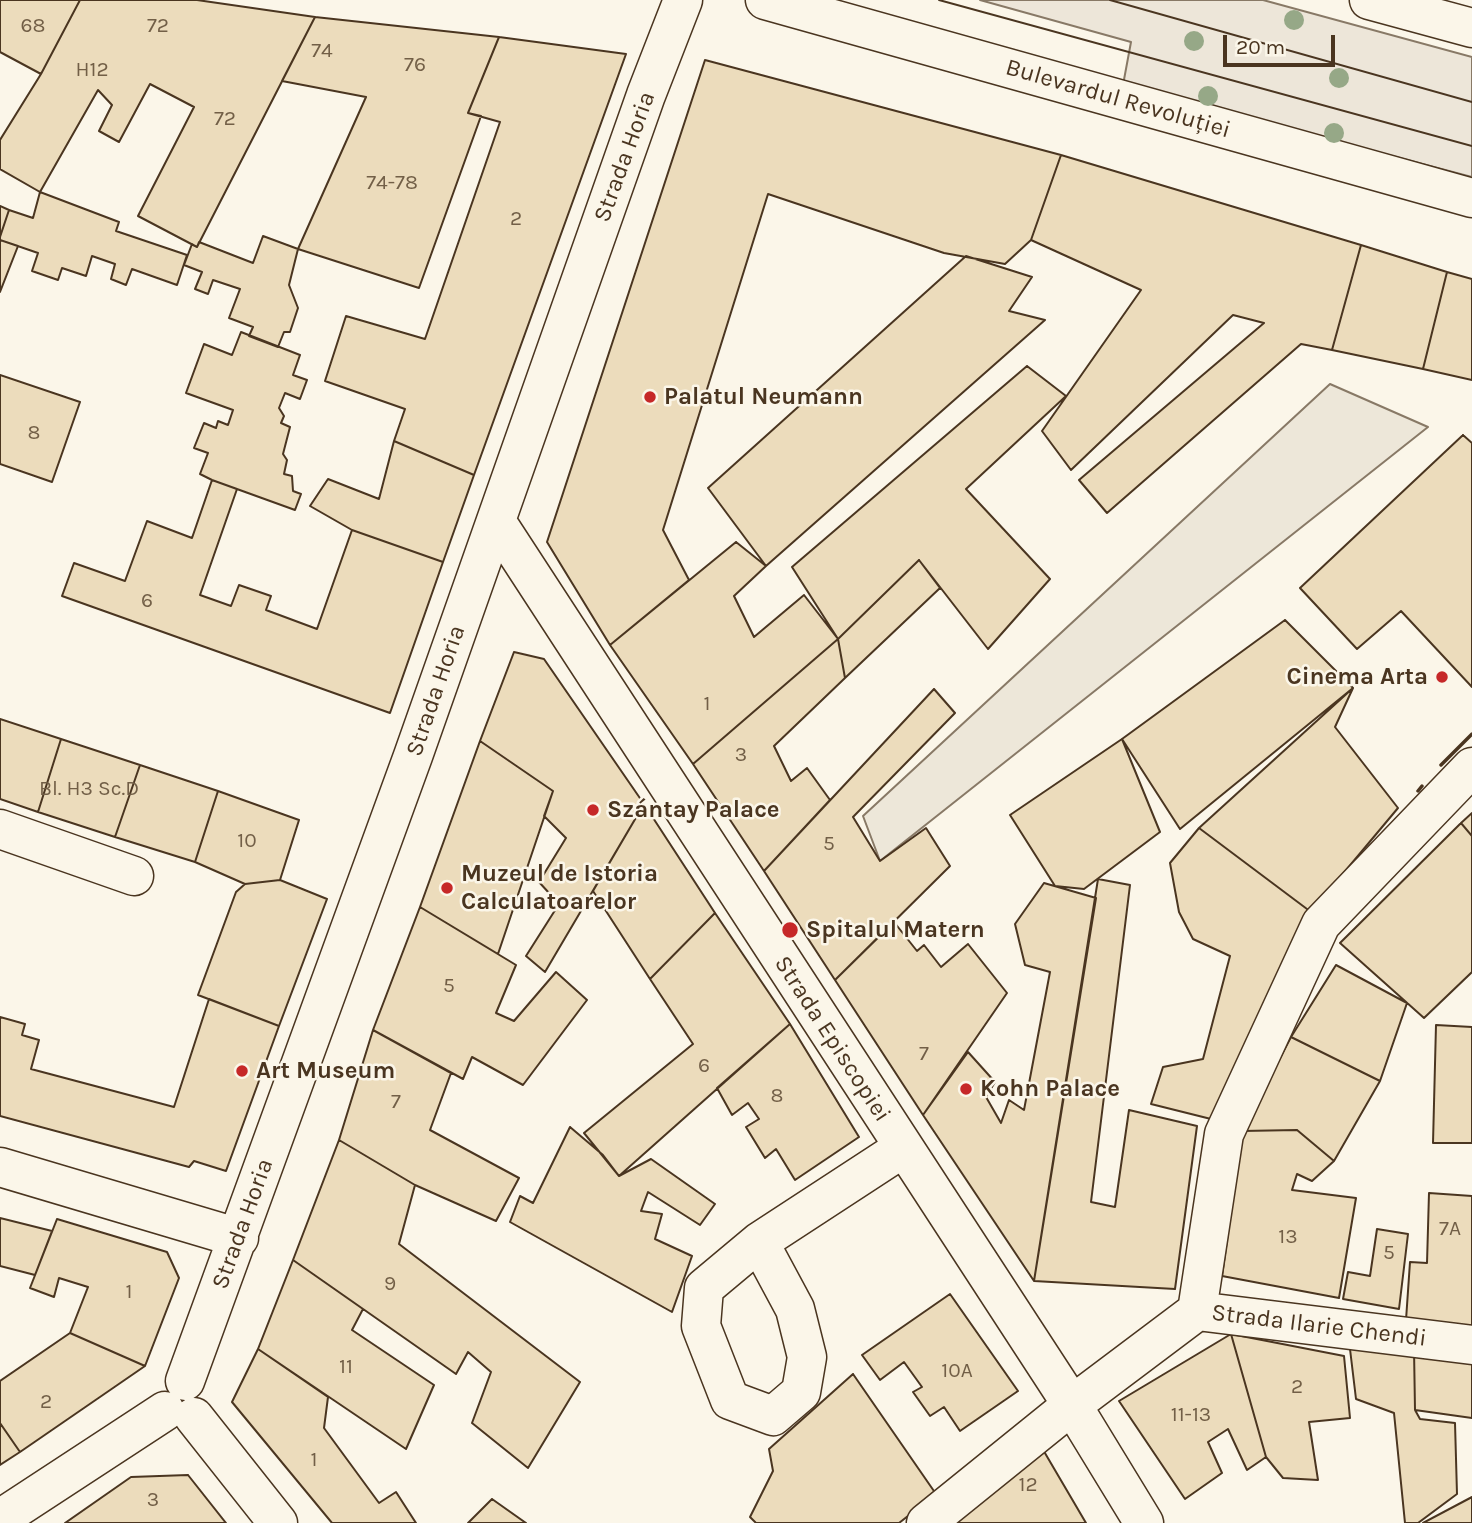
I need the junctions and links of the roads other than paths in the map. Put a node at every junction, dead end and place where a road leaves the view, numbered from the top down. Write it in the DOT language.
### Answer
graph roads {
  1 [pos="683,0"];
  2 [pos="765,0"];
  3 [pos="1369,0"];
  4 [pos="1472,28"];
  5 [pos="1472,198"];
  6 [pos="496,521"];
  7 [pos="1472,767"];
  8 [pos="0,829"];
  9 [pos="134,876"];
  10 [pos="903,1148"];
  11 [pos="0,1167"];
  12 [pos="239,1238"];
  13 [pos="760,1242"];
  14 [pos="1197,1311"];
  15 [pos="1472,1345"];
  16 [pos="181,1403"];
  17 [pos="1072,1405"];
  18 [pos="0,1519"];
  19 [pos="278,1523"];
  20 [pos="926,1523"];
  21 [pos="1144,1523"];
  1 -- 6 [label="street, Strada Horia"];
  2 -- 5 [label="street, Bulevardul Revoluției"];
  3 -- 4 [label="street"];
  6 -- 10 [label="street, Strada Episcopiei"];
  6 -- 12 [label="street, Strada Horia"];
  7 -- 14 [label="street"];
  8 -- 9 [label="street"];
  10 -- 13 [label="street"];
  10 -- 17 [label="street, Strada Episcopiei"];
  11 -- 12 [label="street"];
  12 -- 16 [label="street, Strada Horia"];
  14 -- 15 [label="street, Strada Ilarie Chendi"];
  14 -- 17 [label="street, Strada Ilarie Chendi"];
  16 -- 18 [label="street"];
  16 -- 19 [label="street"];
  17 -- 20 [label="street, Strada Ilarie Chendi"];
  17 -- 21 [label="street, Strada Episcopiei"];
}
